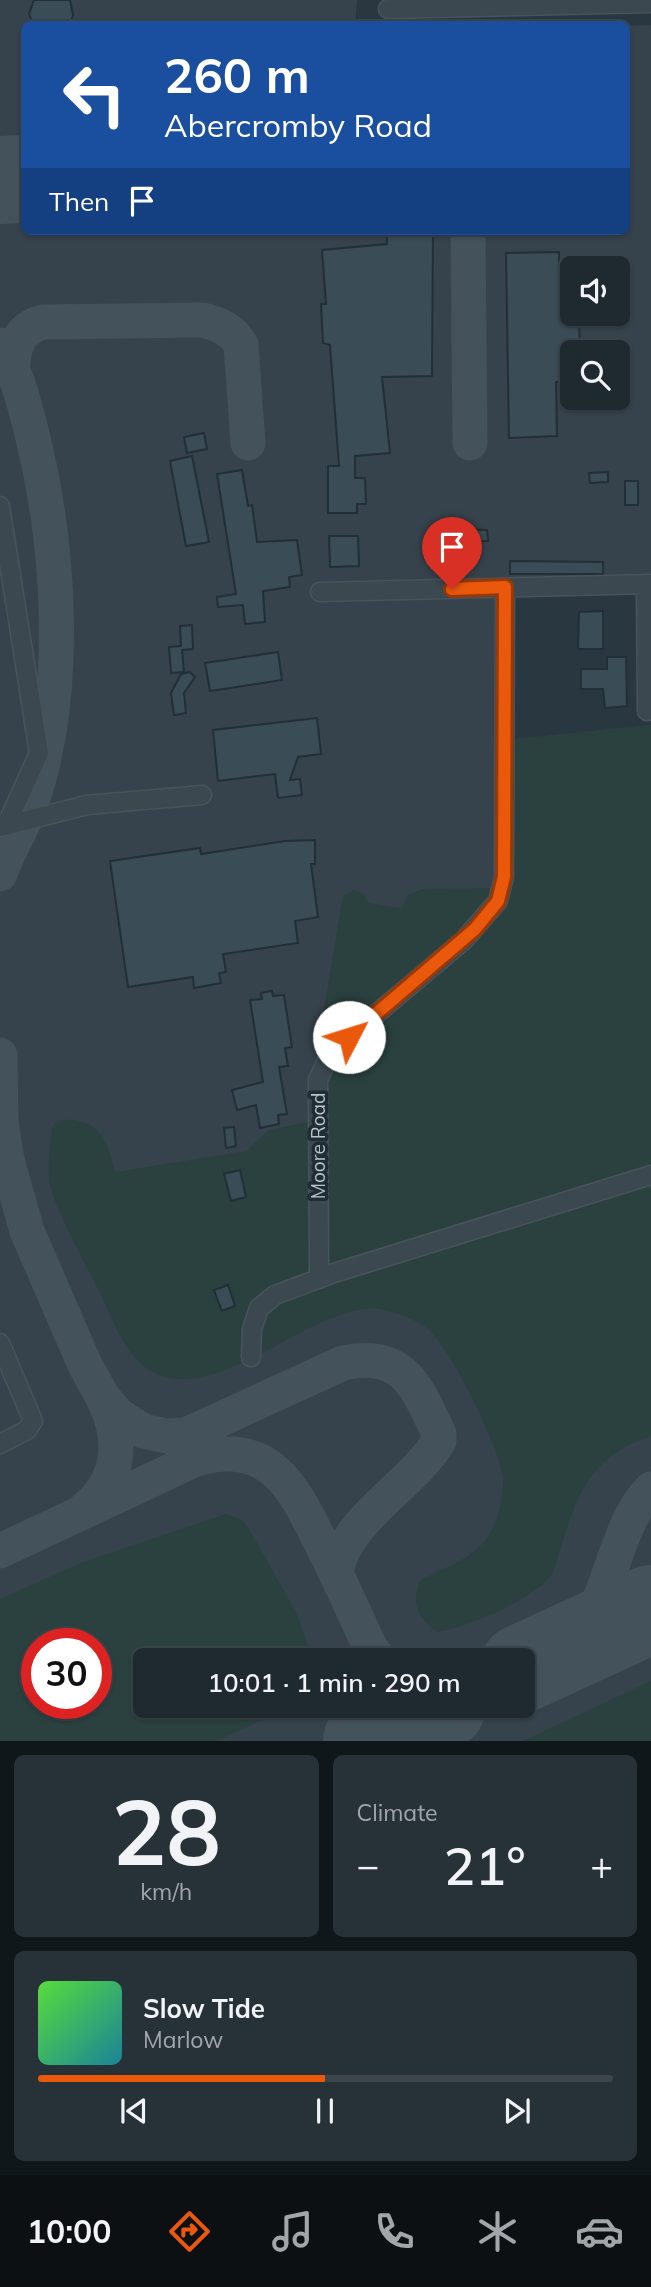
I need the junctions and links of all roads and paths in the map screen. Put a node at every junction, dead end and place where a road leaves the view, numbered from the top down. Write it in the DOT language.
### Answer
graph roads {
  1 [pos="651,4"];
  2 [pos="388,9"];
  3 [pos="0,506"];
  4 [pos="649,584"];
  5 [pos="505,587"];
  6 [pos="320,592"];
  7 [pos="647,711"];
  8 [pos="202,795"];
  9 [pos="3,827"];
  10 [pos="651,1175"];
  11 [pos="319,1279"];
  12 [pos="0,1343"];
  13 [pos="251,1357"];
  14 [pos="0,1444"];
  1 -- 2 [label="street"];
  3 -- 9 [label="street"];
  4 -- 5 [label="street"];
  4 -- 7 [label="street"];
  5 -- 6 [label="street"];
  5 -- 11 [label="street, Moore Road"];
  8 -- 9 [label="street"];
  10 -- 11 [label="street"];
  11 -- 13 [label="street"];
  12 -- 14 [label="street"];
}
